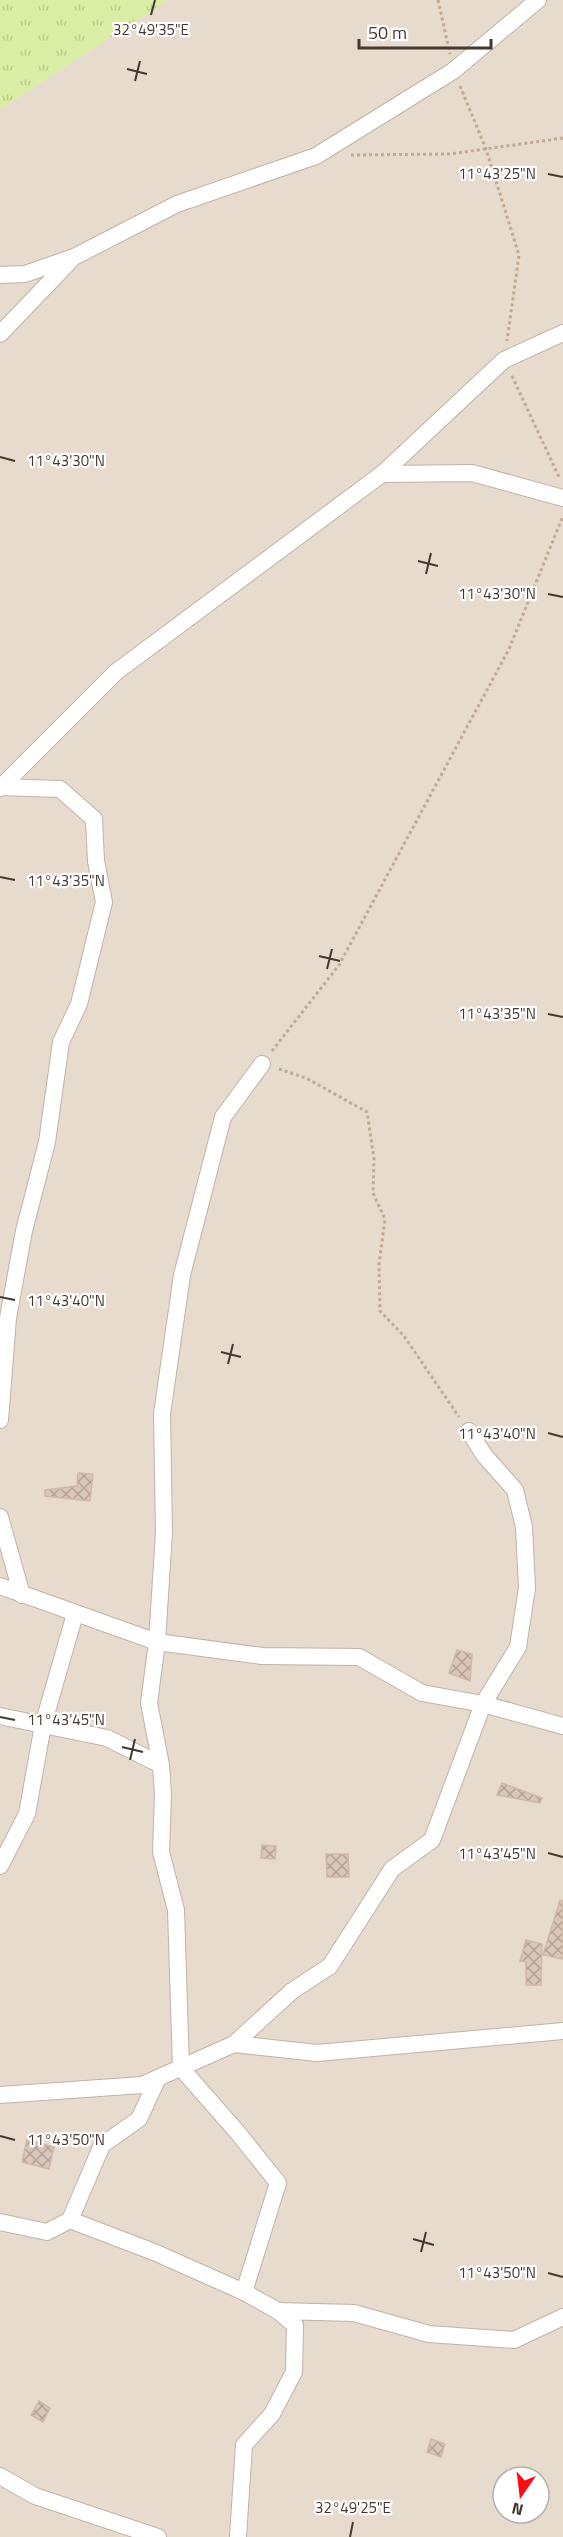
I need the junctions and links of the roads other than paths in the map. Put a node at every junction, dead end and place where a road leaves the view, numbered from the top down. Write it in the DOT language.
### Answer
graph roads {
  1 [pos="538,0"];
  2 [pos="74,257"];
  3 [pos="0,275"];
  4 [pos="563,333"];
  5 [pos="0,334"];
  6 [pos="382,474"];
  7 [pos="563,498"];
  8 [pos="0,788"];
  9 [pos="262,1064"];
  10 [pos="0,1420"];
  11 [pos="469,1431"];
  12 [pos="0,1516"];
  13 [pos="0,1586"];
  14 [pos="22,1595"];
  15 [pos="75,1614"];
  16 [pos="157,1642"];
  17 [pos="483,1704"];
  18 [pos="0,1716"];
  19 [pos="43,1725"];
  20 [pos="563,1726"];
  21 [pos="161,1765"];
  22 [pos="0,1866"];
  23 [pos="563,2031"];
  24 [pos="234,2044"];
  25 [pos="181,2068"];
  26 [pos="158,2078"];
  27 [pos="0,2095"];
  28 [pos="70,2220"];
  29 [pos="0,2222"];
  30 [pos="244,2292"];
  31 [pos="278,2311"];
  32 [pos="563,2317"];
  33 [pos="0,2476"];
  34 [pos="158,2537"];
  35 [pos="238,2537"];
  1 -- 2 [label="street"];
  2 -- 3 [label="street"];
  2 -- 5 [label="street"];
  4 -- 6 [label="street"];
  6 -- 7 [label="street"];
  6 -- 8 [label="street"];
  8 -- 10 [label="street"];
  9 -- 16 [label="street"];
  11 -- 17 [label="street"];
  12 -- 14 [label="street"];
  13 -- 14 [label="street"];
  14 -- 15 [label="street"];
  15 -- 16 [label="street"];
  15 -- 19 [label="street"];
  16 -- 17 [label="street"];
  16 -- 21 [label="street"];
  17 -- 20 [label="street"];
  17 -- 24 [label="street"];
  18 -- 19 [label="street"];
  19 -- 21 [label="street"];
  19 -- 22 [label="street"];
  21 -- 25 [label="street"];
  23 -- 24 [label="street"];
  24 -- 25 [label="street"];
  25 -- 26 [label="street"];
  25 -- 30 [label="street"];
  26 -- 27 [label="street"];
  26 -- 28 [label="street"];
  28 -- 29 [label="street"];
  28 -- 30 [label="street"];
  30 -- 31 [label="street"];
  31 -- 32 [label="street"];
  31 -- 35 [label="street"];
  33 -- 34 [label="street"];
}
